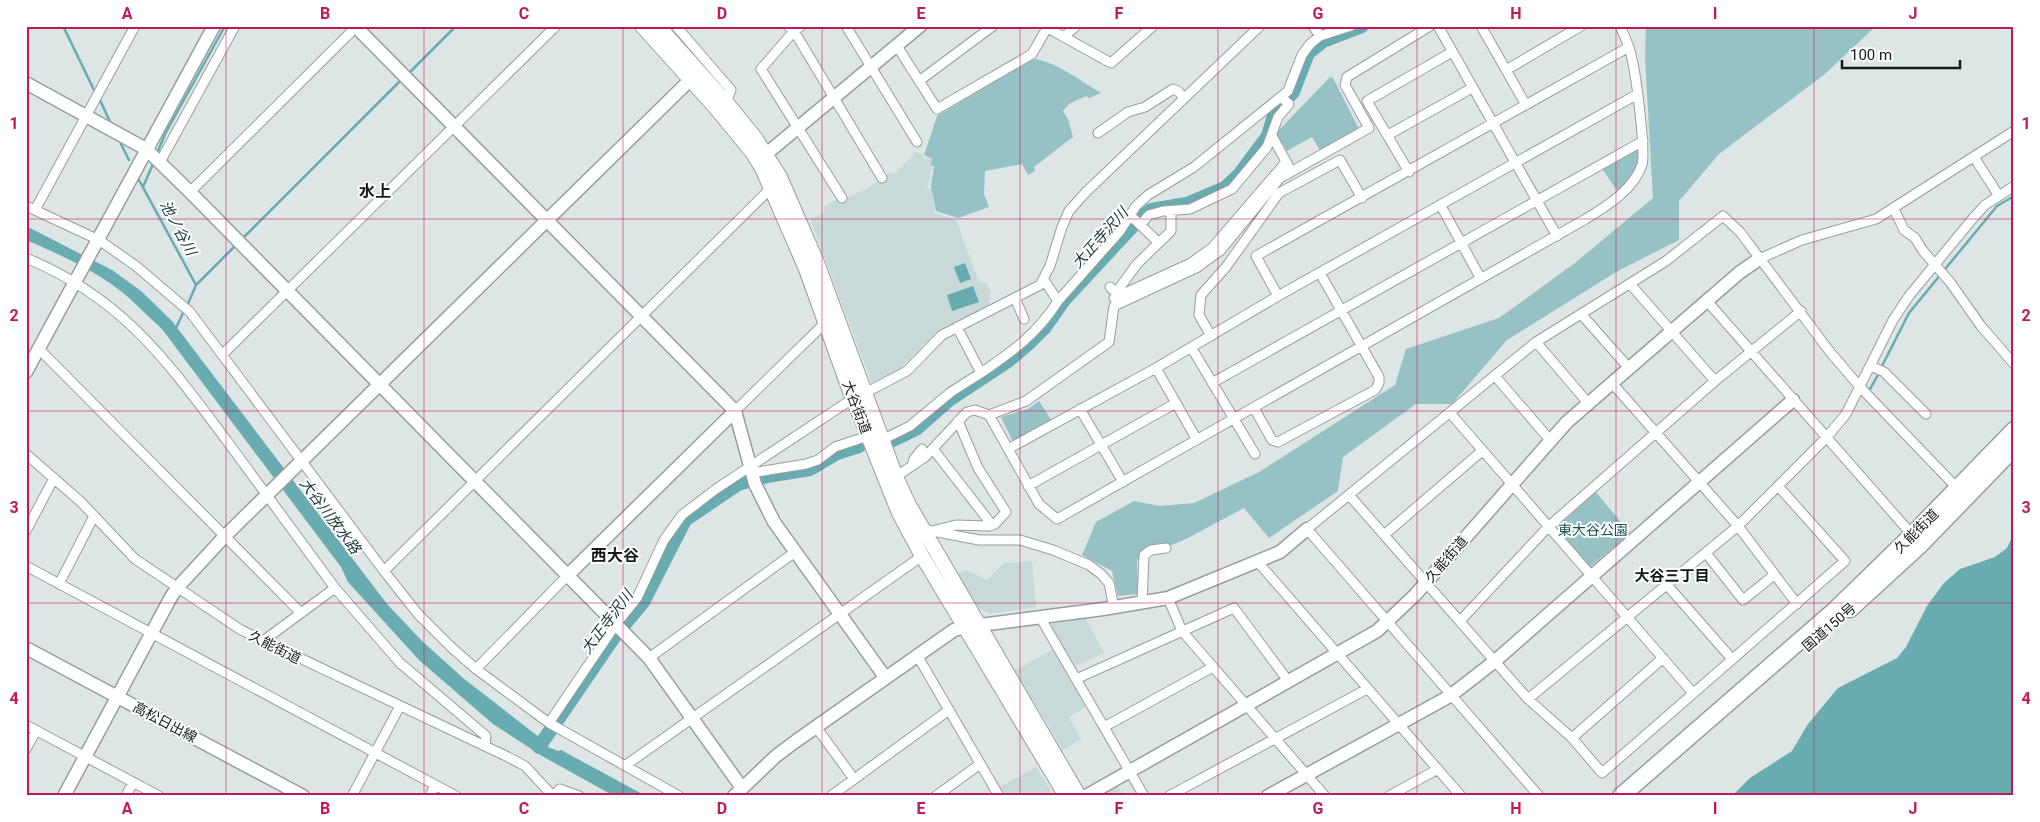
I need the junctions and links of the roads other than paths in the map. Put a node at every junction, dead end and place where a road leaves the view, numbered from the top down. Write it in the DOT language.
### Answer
graph roads {
  1 [pos="135,26"];
  2 [pos="214,26"];
  3 [pos="235,26"];
  4 [pos="556,26"];
  5 [pos="642,26"];
  6 [pos="658,26"];
  7 [pos="676,26"];
  8 [pos="846,26"];
  9 [pos="993,26"];
  10 [pos="1076,26"];
  11 [pos="1153,26"];
  12 [pos="1260,26"];
  13 [pos="1313,26"];
  14 [pos="1351,26"];
  15 [pos="1430,26"];
  16 [pos="1438,26"];
  17 [pos="1481,26"];
  18 [pos="1581,26"];
  19 [pos="1620,26"];
  20 [pos="356,27"];
  21 [pos="1045,27"];
  22 [pos="794,28"];
  23 [pos="912,29"];
  24 [pos="1320,36"];
  25 [pos="1064,37"];
  26 [pos="897,46"];
  27 [pos="1628,46"];
  28 [pos="1452,52"];
  29 [pos="871,68"];
  30 [pos="1506,70"];
  31 [pos="690,80"];
  32 [pos="919,81"];
  33 [pos="26,83"];
  34 [pos="1472,88"];
  35 [pos="1636,95"];
  36 [pos="1184,98"];
  37 [pos="835,99"];
  38 [pos="726,102"];
  39 [pos="1281,103"];
  40 [pos="1526,105"];
  41 [pos="86,116"];
  42 [pos="1492,124"];
  43 [pos="454,126"];
  44 [pos="799,128"];
  45 [pos="2014,131"];
  46 [pos="1098,133"];
  47 [pos="1388,135"];
  48 [pos="1272,136"];
  49 [pos="1643,141"];
  50 [pos="917,142"];
  51 [pos="146,149"];
  52 [pos="762,157"];
  53 [pos="1974,157"];
  54 [pos="160,162"];
  55 [pos="1286,162"];
  56 [pos="1515,164"];
  57 [pos="1290,172"];
  58 [pos="1409,172"];
  59 [pos="882,178"];
  60 [pos="2014,186"];
  61 [pos="772,187"];
  62 [pos="190,192"];
  63 [pos="1998,196"];
  64 [pos="842,198"];
  65 [pos="1362,198"];
  66 [pos="1536,201"];
  67 [pos="1441,206"];
  68 [pos="30,208"];
  69 [pos="1894,209"];
  70 [pos="1171,210"];
  71 [pos="1135,220"];
  72 [pos="547,221"];
  73 [pos="1557,236"];
  74 [pos="99,240"];
  75 [pos="1158,242"];
  76 [pos="1462,243"];
  77 [pos="26,258"];
  78 [pos="1760,259"];
  79 [pos="1935,266"];
  80 [pos="1320,273"];
  81 [pos="1481,279"];
  82 [pos="76,280"];
  83 [pos="1044,280"];
  84 [pos="1631,285"];
  85 [pos="1110,287"];
  86 [pos="287,290"];
  87 [pos="1278,296"];
  88 [pos="1015,298"];
  89 [pos="1114,298"];
  90 [pos="1058,300"];
  91 [pos="1706,301"];
  92 [pos="1342,310"];
  93 [pos="1801,311"];
  94 [pos="1581,314"];
  95 [pos="642,316"];
  96 [pos="1024,318"];
  97 [pos="826,322"];
  98 [pos="957,327"];
  99 [pos="1671,331"];
  100 [pos="1211,336"];
  101 [pos="1536,342"];
  102 [pos="1362,346"];
  103 [pos="1191,348"];
  104 [pos="39,349"];
  105 [pos="1750,351"];
  106 [pos="222,355"];
  107 [pos="2014,364"];
  108 [pos="1871,366"];
  109 [pos="1156,368"];
  110 [pos="1629,368"];
  111 [pos="26,372"];
  112 [pos="981,373"];
  113 [pos="1495,376"];
  114 [pos="1715,381"];
  115 [pos="1212,383"];
  116 [pos="1612,383"];
  117 [pos="380,385"];
  118 [pos="1860,387"];
  119 [pos="859,396"];
  120 [pos="1793,400"];
  121 [pos="1176,403"];
  122 [pos="1588,403"];
  123 [pos="1254,408"];
  124 [pos="1080,409"];
  125 [pos="735,412"];
  126 [pos="1451,414"];
  127 [pos="1926,414"];
  128 [pos="990,415"];
  129 [pos="1233,419"];
  130 [pos="958,421"];
  131 [pos="2014,430"];
  132 [pos="1656,433"];
  133 [pos="868,436"];
  134 [pos="1826,438"];
  135 [pos="882,440"];
  136 [pos="1197,440"];
  137 [pos="1550,440"];
  138 [pos="1101,445"];
  139 [pos="2014,448"];
  140 [pos="922,449"];
  141 [pos="933,449"];
  142 [pos="1008,449"];
  143 [pos="1482,452"];
  144 [pos="26,454"];
  145 [pos="1255,454"];
  146 [pos="303,460"];
  147 [pos="912,466"];
  148 [pos="752,475"];
  149 [pos="54,478"];
  150 [pos="891,480"];
  151 [pos="475,481"];
  152 [pos="1122,482"];
  153 [pos="1699,482"];
  154 [pos="1510,484"];
  155 [pos="1028,486"];
  156 [pos="1778,486"];
  157 [pos="1958,489"];
  158 [pos="1349,495"];
  159 [pos="268,496"];
  160 [pos="94,516"];
  161 [pos="992,525"];
  162 [pos="1738,526"];
  163 [pos="1548,527"];
  164 [pos="922,529"];
  165 [pos="1307,529"];
  166 [pos="936,530"];
  167 [pos="26,531"];
  168 [pos="1384,535"];
  169 [pos="225,536"];
  170 [pos="1916,540"];
  171 [pos="1166,548"];
  172 [pos="795,552"];
  173 [pos="1706,553"];
  174 [pos="922,556"];
  175 [pos="1257,561"];
  176 [pos="26,566"];
  177 [pos="384,571"];
  178 [pos="569,574"];
  179 [pos="1774,575"];
  180 [pos="1591,576"];
  181 [pos="1426,582"];
  182 [pos="59,584"];
  183 [pos="1667,584"];
  184 [pos="177,588"];
  185 [pos="335,588"];
  186 [pos="1168,598"];
  187 [pos="1142,603"];
  188 [pos="1796,604"];
  189 [pos="1114,608"];
  190 [pos="301,613"];
  191 [pos="839,615"];
  192 [pos="1040,617"];
  193 [pos="1627,618"];
  194 [pos="1460,621"];
  195 [pos="1387,623"];
  196 [pos="972,626"];
  197 [pos="619,628"];
  198 [pos="1814,628"];
  199 [pos="1182,631"];
  200 [pos="151,634"];
  201 [pos="263,641"];
  202 [pos="26,648"];
  203 [pos="917,655"];
  204 [pos="1337,655"];
  205 [pos="649,658"];
  206 [pos="1663,658"];
  207 [pos="1732,659"];
  208 [pos="1495,660"];
  209 [pos="1213,667"];
  210 [pos="476,669"];
  211 [pos="885,677"];
  212 [pos="1076,679"];
  213 [pos="1289,682"];
  214 [pos="1367,688"];
  215 [pos="1693,693"];
  216 [pos="116,696"];
  217 [pos="1450,696"];
  218 [pos="1528,699"];
  219 [pos="400,706"];
  220 [pos="1246,706"];
  221 [pos="949,710"];
  222 [pos="693,720"];
  223 [pos="552,724"];
  224 [pos="26,725"];
  225 [pos="1400,725"];
  226 [pos="816,727"];
  227 [pos="1104,727"];
  228 [pos="36,730"];
  229 [pos="1275,738"];
  230 [pos="1572,738"];
  231 [pos="485,745"];
  232 [pos="26,749"];
  233 [pos="375,752"];
  234 [pos="85,756"];
  235 [pos="980,764"];
  236 [pos="626,766"];
  237 [pos="1438,770"];
  238 [pos="1130,772"];
  239 [pos="1307,775"];
  240 [pos="854,779"];
  241 [pos="133,782"];
  242 [pos="435,785"];
  243 [pos="738,792"];
  244 [pos="1392,795"];
  245 [pos="64,796"];
  246 [pos="126,796"];
  247 [pos="159,796"];
  248 [pos="304,796"];
  249 [pos="352,796"];
  250 [pos="430,796"];
  251 [pos="456,796"];
  252 [pos="553,796"];
  253 [pos="579,796"];
  254 [pos="679,796"];
  255 [pos="831,796"];
  256 [pos="936,796"];
  257 [pos="999,796"];
  258 [pos="1066,796"];
  259 [pos="1079,796"];
  260 [pos="1086,796"];
  261 [pos="1144,796"];
  262 [pos="1169,796"];
  263 [pos="1268,796"];
  264 [pos="1325,796"];
  265 [pos="1461,796"];
  266 [pos="1539,796"];
  267 [pos="1621,796"];
  268 [pos="1634,796"];
  1 -- 41 [label="street"];
  2 -- 51 [label="street"];
  3 -- 54 [label="street"];
  4 -- 43 [label="street"];
  5 -- 31 [label="main road, 大谷街道"];
  6 -- 38 [label="main road, 大谷街道"];
  7 -- 38 [label="street"];
  8 -- 29 [label="street"];
  9 -- 32 [label="street"];
  10 -- 25 [label="street"];
  11 -- 25 [label="street"];
  12 -- 36 [label="street"];
  13 -- 24 [label="street"];
  14 -- 24 [label="street"];
  15 -- 57 [label="street"];
  16 -- 28 [label="street"];
  17 -- 30 [label="street"];
  18 -- 30 [label="street"];
  19 -- 27 [label="street"];
  20 -- 43 [label="street"];
  20 -- 62 [label="street"];
  21 -- 25 [label="street"];
  21 -- 32 [label="street"];
  22 -- 37 [label="street"];
  22 -- 44 [label="street"];
  23 -- 26 [label="street"];
  24 -- 39 [label="street"];
  26 -- 29 [label="street"];
  26 -- 32 [label="street"];
  27 -- 35 [label="street"];
  27 -- 40 [label="street"];
  28 -- 34 [label="street"];
  28 -- 47 [label="street"];
  29 -- 37 [label="street"];
  29 -- 50 [label="street"];
  30 -- 40 [label="street"];
  31 -- 52 [label="main road, 大谷街道"];
  31 -- 72 [label="street"];
  33 -- 41 [label="street"];
  34 -- 42 [label="street"];
  34 -- 47 [label="street"];
  35 -- 49 [label="street"];
  35 -- 56 [label="street"];
  36 -- 46 [label="street"];
  36 -- 83 [label="street"];
  37 -- 44 [label="street"];
  37 -- 59 [label="street"];
  38 -- 52 [label="main road, 大谷街道"];
  39 -- 48 [label="street"];
  39 -- 71 [label="street"];
  40 -- 42 [label="street"];
  41 -- 51 [label="street"];
  41 -- 68 [label="street"];
  42 -- 56 [label="street"];
  42 -- 58 [label="street"];
  43 -- 72 [label="street"];
  43 -- 86 [label="street"];
  44 -- 52 [label="street"];
  44 -- 64 [label="street"];
  45 -- 53 [label="street"];
  47 -- 58 [label="street"];
  48 -- 55 [label="street"];
  48 -- 70 [label="street"];
  49 -- 66 [label="street"];
  49 -- 73 [label="street"];
  51 -- 54 [label="street"];
  51 -- 74 [label="street"];
  52 -- 61 [label="main road, 大谷街道"];
  52 -- 119 [label="main road, 大谷街道"];
  53 -- 63 [label="street"];
  53 -- 69 [label="street"];
  54 -- 62 [label="street"];
  55 -- 57 [label="street"];
  55 -- 89 [label="street"];
  56 -- 66 [label="street"];
  56 -- 67 [label="street"];
  57 -- 128 [label="street"];
  58 -- 65 [label="street"];
  60 -- 63 [label="street"];
  61 -- 95 [label="street"];
  61 -- 97 [label="main road, 大谷街道"];
  62 -- 86 [label="street"];
  63 -- 79 [label="street"];
  65 -- 87 [label="street"];
  65 -- 100 [label="street"];
  66 -- 73 [label="street"];
  66 -- 76 [label="street"];
  67 -- 76 [label="street"];
  67 -- 80 [label="street"];
  68 -- 74 [label="street"];
  69 -- 78 [label="street"];
  69 -- 79 [label="street"];
  70 -- 71 [label="street"];
  70 -- 75 [label="street"];
  71 -- 75 [label="street"];
  71 -- 90 [label="street"];
  72 -- 95 [label="street"];
  72 -- 117 [label="street"];
  73 -- 81 [label="street"];
  74 -- 82 [label="street"];
  74 -- 106 [label="street"];
  75 -- 85 [label="street"];
  76 -- 81 [label="street"];
  76 -- 92 [label="street"];
  77 -- 82 [label="street"];
  78 -- 84 [label="street"];
  78 -- 91 [label="street, 久能街道"];
  78 -- 93 [label="street"];
  79 -- 107 [label="street"];
  79 -- 108 [label="street"];
  80 -- 87 [label="street"];
  80 -- 92 [label="street"];
  81 -- 102 [label="street"];
  82 -- 104 [label="street"];
  82 -- 159 [label="street"];
  83 -- 88 [label="street"];
  83 -- 90 [label="street"];
  84 -- 94 [label="street"];
  84 -- 99 [label="street"];
  86 -- 106 [label="street"];
  86 -- 117 [label="street"];
  87 -- 100 [label="street"];
  88 -- 96 [label="street"];
  88 -- 98 [label="street"];
  90 -- 112 [label="street"];
  91 -- 99 [label="street, 久能街道"];
  91 -- 105 [label="street"];
  92 -- 102 [label="street"];
  92 -- 115 [label="street"];
  93 -- 105 [label="street"];
  93 -- 118 [label="street"];
  94 -- 101 [label="street"];
  94 -- 110 [label="street"];
  95 -- 125 [label="street"];
  95 -- 151 [label="street"];
  97 -- 119 [label="main road, 大谷街道"];
  97 -- 125 [label="street"];
  98 -- 112 [label="street"];
  98 -- 119 [label="street"];
  99 -- 110 [label="street, 久能街道"];
  99 -- 114 [label="street"];
  100 -- 103 [label="street"];
  101 -- 113 [label="street"];
  101 -- 122 [label="street"];
  102 -- 123 [label="street"];
  102 -- 123 [label="street"];
  103 -- 109 [label="street"];
  103 -- 115 [label="street"];
  104 -- 111 [label="street"];
  104 -- 169 [label="street"];
  105 -- 114 [label="street"];
  105 -- 120 [label="street"];
  106 -- 146 [label="street"];
  108 -- 118 [label="street"];
  108 -- 127 [label="street"];
  109 -- 121 [label="street"];
  109 -- 124 [label="street"];
  110 -- 116 [label="street, 久能街道"];
  112 -- 135 [label="street"];
  113 -- 126 [label="street"];
  113 -- 137 [label="street"];
  114 -- 132 [label="street"];
  115 -- 129 [label="street"];
  116 -- 122 [label="street, 久能街道"];
  116 -- 132 [label="street"];
  117 -- 146 [label="street"];
  117 -- 151 [label="street"];
  118 -- 134 [label="street"];
  118 -- 157 [label="street"];
  119 -- 133 [label="main road, 大谷街道"];
  119 -- 135 [label="main road, 大谷街道"];
  119 -- 148 [label="street"];
  120 -- 134 [label="street"];
  120 -- 153 [label="street"];
  121 -- 136 [label="street"];
  121 -- 138 [label="street"];
  122 -- 137 [label="street, 久能街道"];
  123 -- 129 [label="street"];
  124 -- 138 [label="street"];
  124 -- 142 [label="street"];
  125 -- 148 [label="street"];
  125 -- 178 [label="street"];
  126 -- 143 [label="street"];
  126 -- 158 [label="street"];
  128 -- 130 [label="street"];
  128 -- 142 [label="street"];
  129 -- 136 [label="street"];
  129 -- 145 [label="street"];
  130 -- 141 [label="street"];
  130 -- 161 [label="street"];
  131 -- 157 [label="highway, 久能街道"];
  132 -- 153 [label="street"];
  132 -- 163 [label="street"];
  133 -- 148 [label="street"];
  133 -- 150 [label="main road, 大谷街道"];
  134 -- 156 [label="street"];
  134 -- 170 [label="street"];
  135 -- 150 [label="main road, 大谷街道"];
  136 -- 152 [label="street"];
  137 -- 154 [label="street, 久能街道"];
  138 -- 152 [label="street"];
  138 -- 155 [label="street"];
  139 -- 170 [label="highway, 国道150号"];
  140 -- 147 [label="street"];
  141 -- 147 [label="street"];
  141 -- 161 [label="street"];
  142 -- 155 [label="street"];
  143 -- 154 [label="street"];
  143 -- 168 [label="street"];
  144 -- 149 [label="street, 久能街道"];
  146 -- 159 [label="street"];
  146 -- 177 [label="street"];
  147 -- 150 [label="street"];
  148 -- 172 [label="street"];
  148 -- 197 [label="street"];
  149 -- 160 [label="street, 久能街道"];
  149 -- 167 [label="street"];
  150 -- 164 [label="main road, 大谷街道"];
  150 -- 174 [label="main road, 大谷街道"];
  151 -- 177 [label="street"];
  151 -- 178 [label="street"];
  152 -- 155 [label="street"];
  153 -- 162 [label="street"];
  153 -- 180 [label="street"];
  154 -- 163 [label="street"];
  154 -- 181 [label="street, 久能街道"];
  156 -- 162 [label="street"];
  156 -- 188 [label="street"];
  157 -- 170 [label="highway, 久能街道"];
  158 -- 165 [label="street"];
  158 -- 168 [label="street"];
  159 -- 169 [label="street"];
  159 -- 185 [label="street"];
  160 -- 182 [label="street"];
  160 -- 184 [label="street, 久能街道"];
  161 -- 166 [label="street"];
  162 -- 173 [label="street"];
  162 -- 179 [label="street"];
  163 -- 180 [label="street"];
  163 -- 194 [label="street"];
  164 -- 166 [label="street"];
  164 -- 196 [label="main road, 大谷街道"];
  165 -- 175 [label="street"];
  165 -- 195 [label="street"];
  166 -- 189 [label="street"];
  168 -- 181 [label="street"];
  169 -- 184 [label="street"];
  169 -- 190 [label="street"];
  170 -- 198 [label="highway, 久能街道"];
  170 -- 268 [label="highway, 国道150号"];
  171 -- 187 [label="street"];
  172 -- 191 [label="street"];
  172 -- 205 [label="street"];
  173 -- 179 [label="street"];
  173 -- 183 [label="street"];
  174 -- 191 [label="street"];
  174 -- 196 [label="main road, 大谷街道"];
  175 -- 186 [label="street"];
  175 -- 204 [label="street"];
  176 -- 182 [label="street"];
  177 -- 210 [label="street"];
  178 -- 197 [label="street"];
  178 -- 210 [label="street"];
  179 -- 188 [label="street"];
  180 -- 193 [label="street"];
  180 -- 208 [label="street"];
  181 -- 194 [label="street"];
  181 -- 195 [label="street, 久能街道"];
  182 -- 200 [label="street"];
  183 -- 193 [label="street"];
  183 -- 207 [label="street"];
  184 -- 200 [label="street"];
  184 -- 201 [label="street, 久能街道"];
  185 -- 190 [label="street"];
  185 -- 231 [label="street"];
  186 -- 187 [label="street"];
  186 -- 199 [label="street"];
  187 -- 189 [label="street"];
  188 -- 207 [label="street"];
  189 -- 192 [label="street"];
  190 -- 201 [label="street"];
  191 -- 211 [label="street"];
  191 -- 222 [label="street"];
  192 -- 196 [label="street"];
  192 -- 212 [label="street"];
  193 -- 206 [label="street"];
  193 -- 218 [label="street"];
  194 -- 208 [label="street"];
  195 -- 204 [label="street, 久能街道"];
  195 -- 217 [label="street"];
  196 -- 203 [label="street"];
  196 -- 258 [label="main road, 大谷街道"];
  196 -- 259 [label="main road, 大谷街道"];
  197 -- 205 [label="street"];
  197 -- 223 [label="street"];
  198 -- 267 [label="highway, 国道150号"];
  199 -- 209 [label="street"];
  199 -- 212 [label="street"];
  199 -- 213 [label="street"];
  200 -- 216 [label="street"];
  200 -- 233 [label="street"];
  201 -- 219 [label="street, 久能街道"];
  202 -- 216 [label="street, 高松日出線"];
  203 -- 211 [label="street"];
  203 -- 221 [label="street"];
  204 -- 213 [label="street, 久能街道"];
  204 -- 214 [label="street"];
  205 -- 222 [label="street"];
  206 -- 215 [label="street"];
  206 -- 230 [label="street"];
  207 -- 215 [label="street"];
  208 -- 217 [label="street"];
  208 -- 218 [label="street"];
  209 -- 220 [label="street"];
  209 -- 227 [label="street"];
  210 -- 223 [label="street"];
  211 -- 226 [label="street"];
  212 -- 227 [label="street"];
  213 -- 220 [label="street, 久能街道"];
  214 -- 225 [label="street"];
  214 -- 229 [label="street"];
  215 -- 230 [label="street"];
  216 -- 234 [label="street"];
  216 -- 248 [label="street, 高松日出線"];
  217 -- 225 [label="street"];
  217 -- 266 [label="street"];
  218 -- 230 [label="street"];
  219 -- 231 [label="street, 久能街道"];
  219 -- 233 [label="street"];
  220 -- 229 [label="street"];
  220 -- 238 [label="street, 久能街道"];
  221 -- 235 [label="street"];
  221 -- 240 [label="street"];
  222 -- 236 [label="street"];
  222 -- 243 [label="street"];
  223 -- 236 [label="street"];
  224 -- 228 [label="street"];
  225 -- 237 [label="street"];
  225 -- 239 [label="street"];
  226 -- 240 [label="street"];
  226 -- 243 [label="street"];
  227 -- 238 [label="street"];
  228 -- 232 [label="street"];
  228 -- 234 [label="street"];
  229 -- 239 [label="street"];
  229 -- 262 [label="street"];
  231 -- 252 [label="street, 久能街道"];
  233 -- 242 [label="street"];
  233 -- 249 [label="street"];
  234 -- 241 [label="street"];
  234 -- 245 [label="street"];
  235 -- 256 [label="street"];
  235 -- 257 [label="street"];
  236 -- 254 [label="street"];
  237 -- 244 [label="street"];
  237 -- 265 [label="street"];
  238 -- 260 [label="street, 久能街道"];
  238 -- 261 [label="street"];
  239 -- 263 [label="street"];
  239 -- 264 [label="street"];
  240 -- 255 [label="street"];
  241 -- 246 [label="street"];
  241 -- 247 [label="street"];
  242 -- 250 [label="street"];
  242 -- 251 [label="street"];
  252 -- 253 [label="street"];
}
